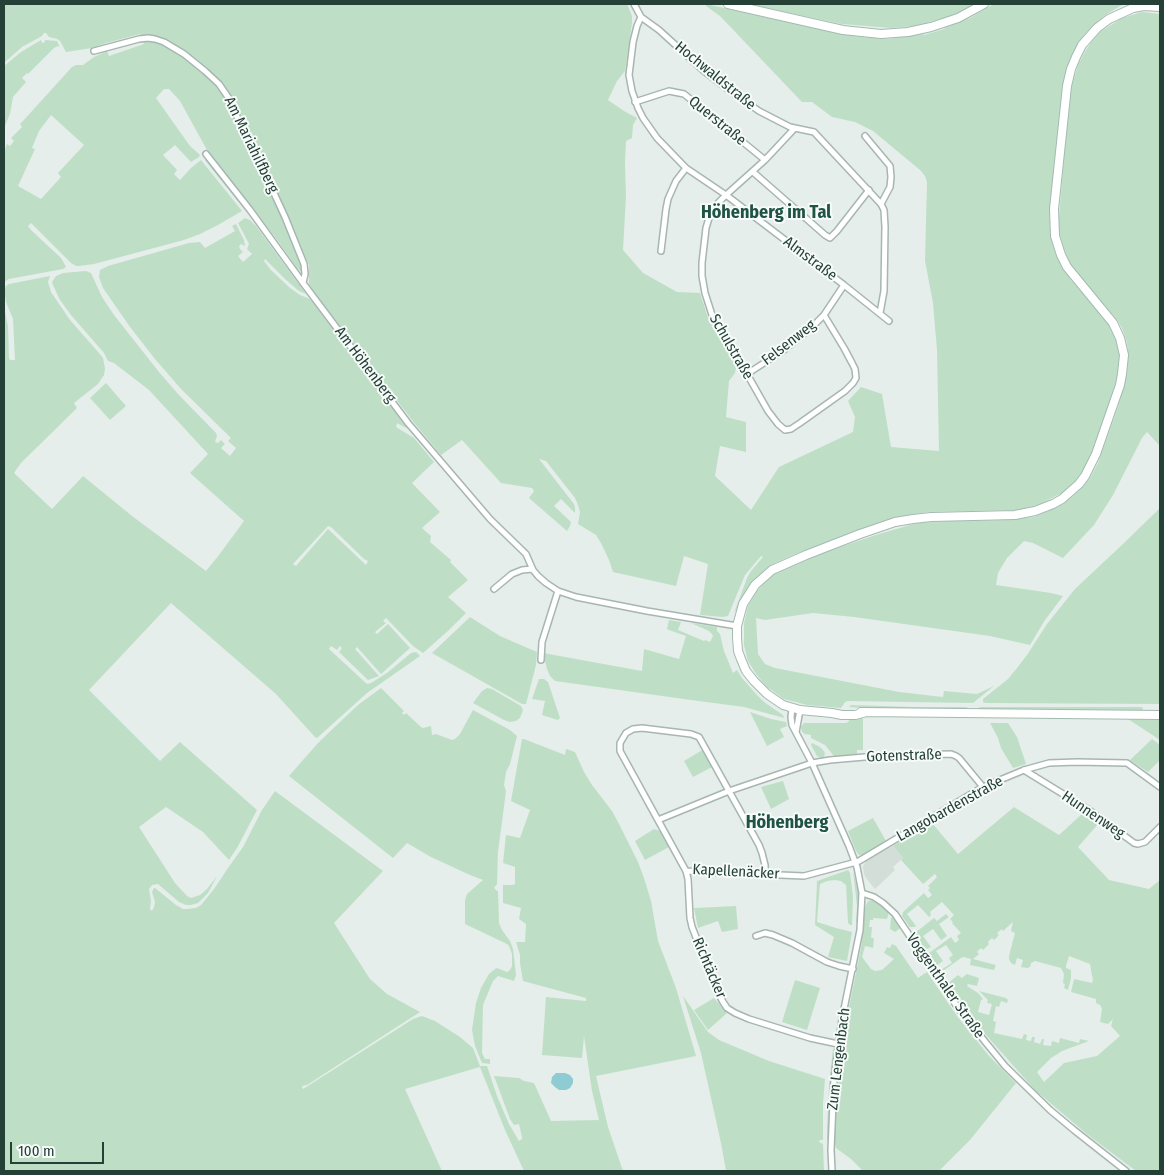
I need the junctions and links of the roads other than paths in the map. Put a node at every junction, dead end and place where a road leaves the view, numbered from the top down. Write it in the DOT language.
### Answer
graph roads {
  1 [pos="634,4"];
  2 [pos="728,4"];
  3 [pos="984,4"];
  4 [pos="1160,7"];
  5 [pos="641,17"];
  6 [pos="94,51"];
  7 [pos="635,102"];
  8 [pos="794,129"];
  9 [pos="865,136"];
  10 [pos="206,154"];
  11 [pos="765,160"];
  12 [pos="686,168"];
  13 [pos="753,172"];
  14 [pos="869,190"];
  15 [pos="726,195"];
  16 [pos="881,204"];
  17 [pos="661,252"];
  18 [pos="303,283"];
  19 [pos="844,285"];
  20 [pos="880,313"];
  21 [pos="824,315"];
  22 [pos="889,320"];
  23 [pos="747,374"];
  24 [pos="532,568"];
  25 [pos="494,589"];
  26 [pos="558,591"];
  27 [pos="737,626"];
  28 [pos="541,660"];
  29 [pos="792,708"];
  30 [pos="800,710"];
  31 [pos="1160,715"];
  32 [pos="796,732"];
  33 [pos="812,763"];
  34 [pos="1024,770"];
  35 [pos="1160,786"];
  36 [pos="983,787"];
  37 [pos="729,791"];
  38 [pos="658,820"];
  39 [pos="1160,828"];
  40 [pos="855,862"];
  41 [pos="686,871"];
  42 [pos="765,875"];
  43 [pos="862,893"];
  44 [pos="756,936"];
  45 [pos="853,969"];
  46 [pos="838,1044"];
  47 [pos="832,1171"];
  48 [pos="1126,1171"];
  1 -- 5 [label="street"];
  2 -- 3 [label="main road"];
  4 -- 27 [label="main road"];
  5 -- 7 [label="street, Almstraße"];
  5 -- 8 [label="street, Hochwaldstraße"];
  6 -- 18 [label="street, Am Mariahilfberg"];
  7 -- 11 [label="street, Querstraße"];
  7 -- 12 [label="street, Almstraße"];
  8 -- 11 [label="street, Schulstraße"];
  8 -- 14 [label="street, Hochwaldstraße"];
  9 -- 16 [label="street"];
  10 -- 18 [label="street, Am Höhenberg"];
  11 -- 13 [label="street, Schulstraße"];
  12 -- 15 [label="street, Almstraße"];
  12 -- 17 [label="street"];
  13 -- 14 [label="street"];
  13 -- 15 [label="street, Schulstraße"];
  14 -- 16 [label="street, Hochwaldstraße"];
  15 -- 19 [label="street, Almstraße"];
  15 -- 23 [label="street, Schulstraße"];
  16 -- 20 [label="street"];
  18 -- 24 [label="street, Am Höhenberg"];
  19 -- 20 [label="street, Almstraße"];
  19 -- 21 [label="street, Felsenweg"];
  20 -- 22 [label="street, Almstraße"];
  21 -- 23 [label="street, Felsenweg"];
  21 -- 23 [label="street, Schulstraße"];
  24 -- 25 [label="street"];
  24 -- 26 [label="street, Am Höhenberg"];
  26 -- 27 [label="street, Am Höhenberg"];
  26 -- 28 [label="street"];
  27 -- 29 [label="main road"];
  29 -- 30 [label="main road"];
  29 -- 32 [label="street, Zum Lengenbach"];
  30 -- 31 [label="main road"];
  30 -- 32 [label="street"];
  32 -- 33 [label="street, Zum Lengenbach"];
  33 -- 36 [label="street, Gotenstraße"];
  33 -- 37 [label="street"];
  33 -- 40 [label="street, Zum Lengenbach"];
  34 -- 35 [label="street, Langobardenstraße"];
  34 -- 36 [label="street, Langobardenstraße"];
  34 -- 39 [label="street, Hunnenweg"];
  36 -- 40 [label="street, Langobardenstraße"];
  37 -- 38 [label="street"];
  37 -- 38 [label="street, Kapellenäcker"];
  37 -- 42 [label="street"];
  38 -- 41 [label="street, Kapellenäcker"];
  40 -- 42 [label="street, Kapellenäcker"];
  40 -- 43 [label="street, Zum Lengenbach"];
  41 -- 42 [label="street, Kapellenäcker"];
  41 -- 46 [label="street, Richtäcker"];
  43 -- 45 [label="street, Zum Lengenbach"];
  43 -- 48 [label="street, Voggenthaler Straße"];
  44 -- 45 [label="street"];
  45 -- 46 [label="street, Zum Lengenbach"];
  46 -- 47 [label="street, Zum Lengenbach"];
}
